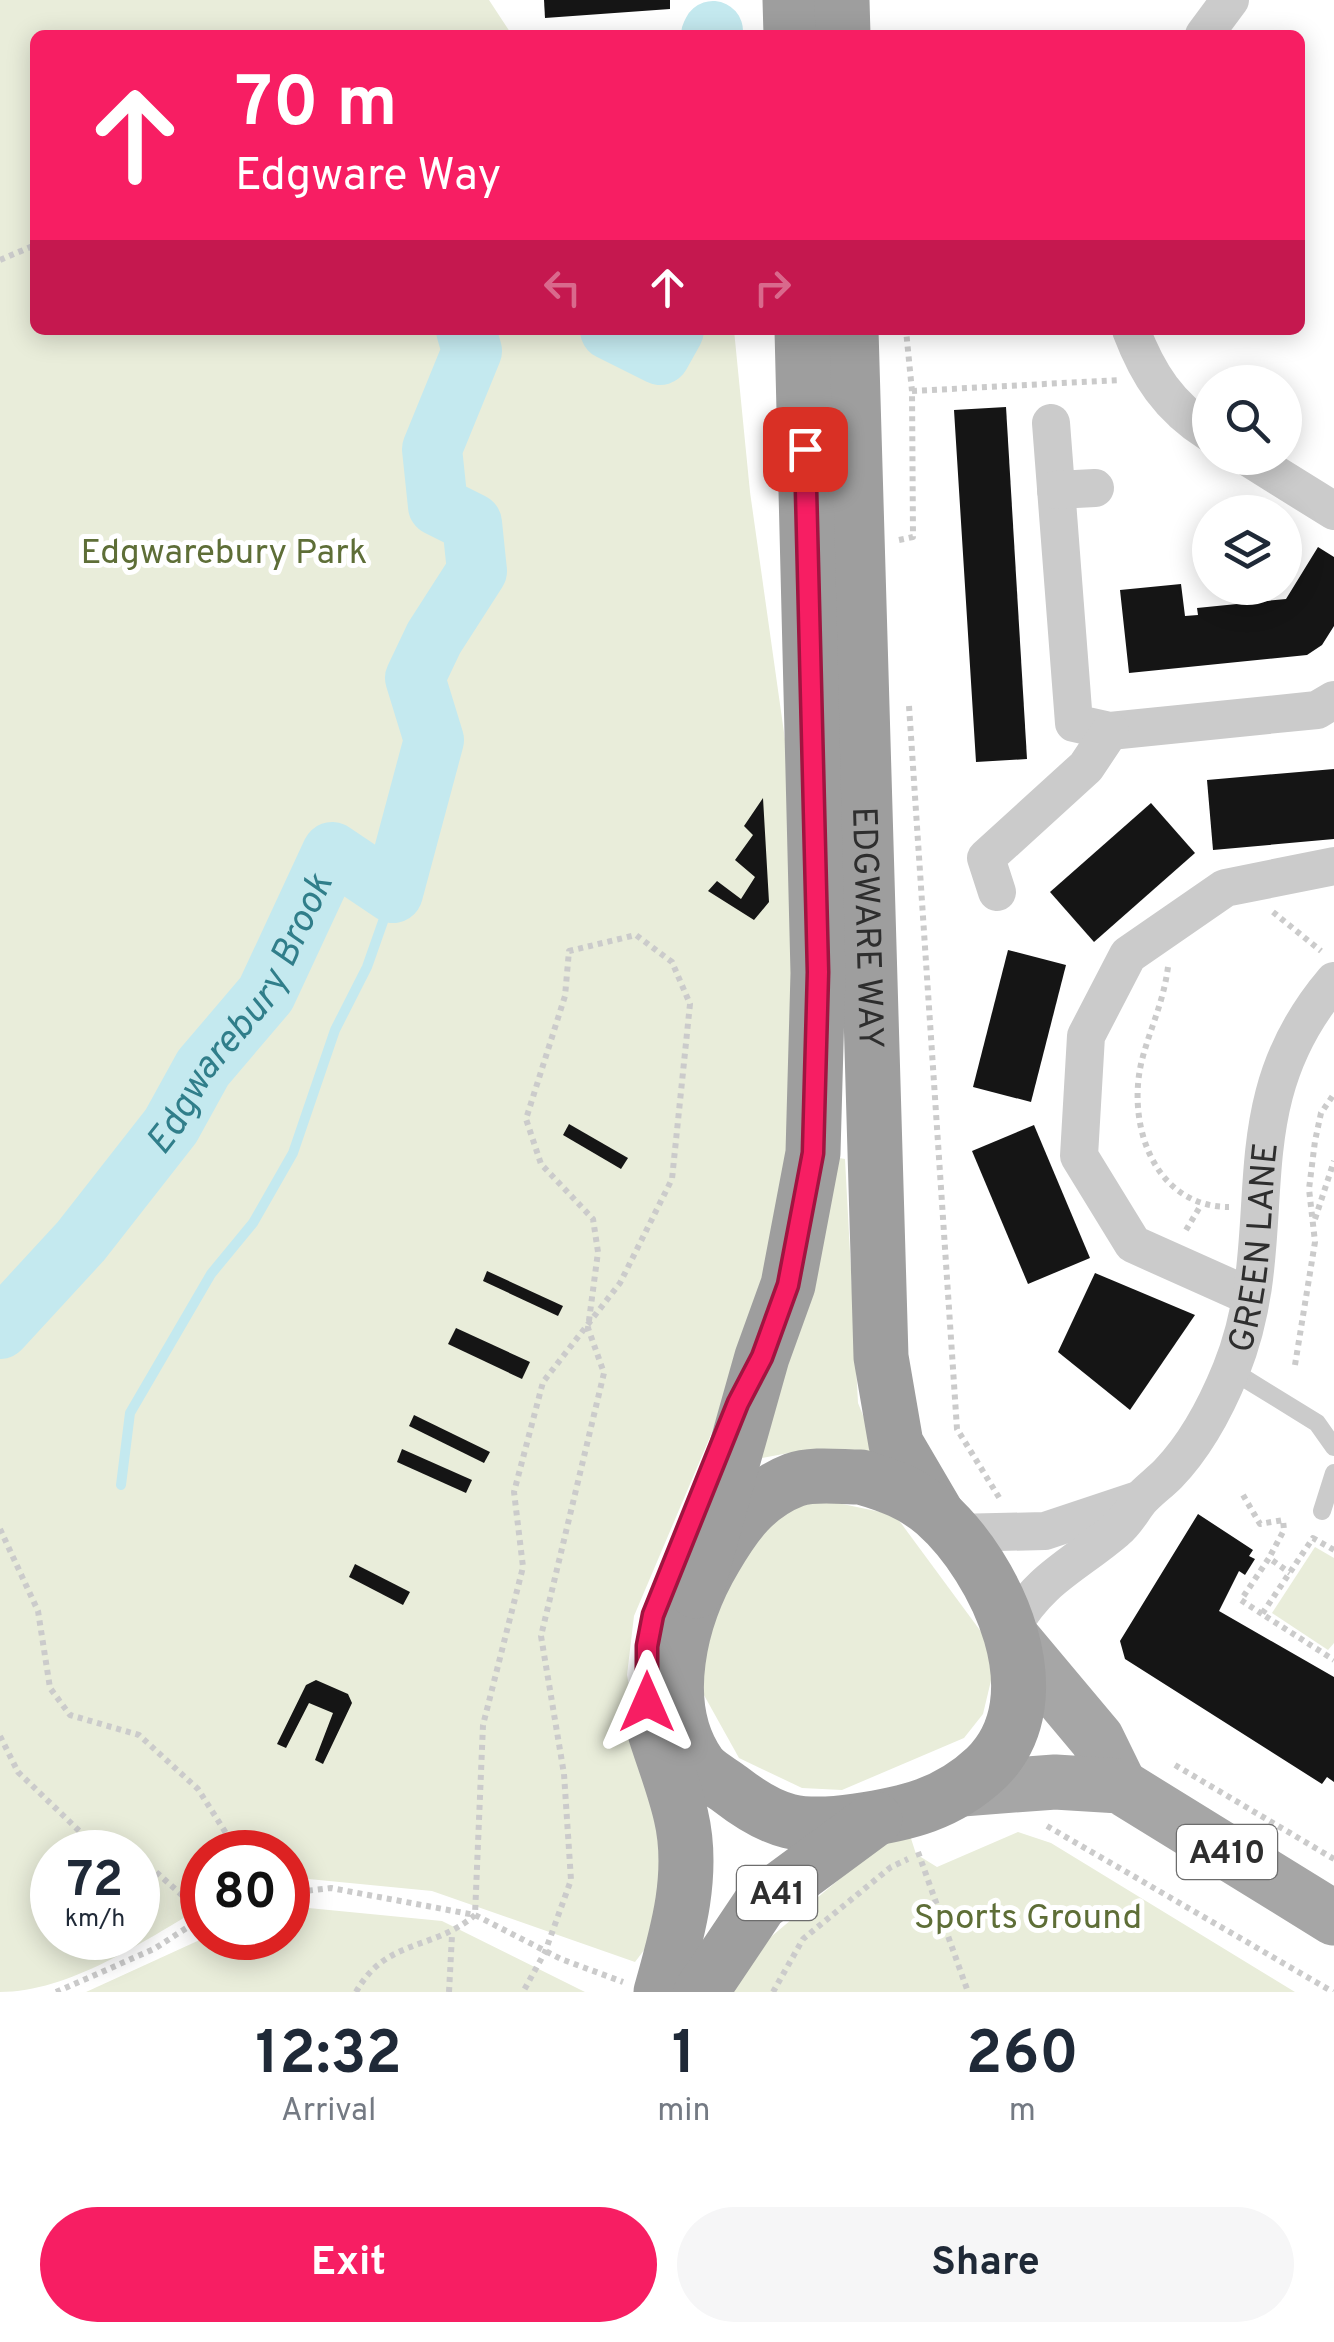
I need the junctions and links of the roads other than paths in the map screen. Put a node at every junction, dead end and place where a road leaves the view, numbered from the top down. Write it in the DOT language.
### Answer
graph roads {
  1 [pos="790,0"];
  2 [pos="842,0"];
  3 [pos="1230,0"];
  4 [pos="791,30"];
  5 [pos="843,30"];
  6 [pos="1208,30"];
  7 [pos="802,335"];
  8 [pos="852,335"];
  9 [pos="1133,335"];
  10 [pos="1192,422"];
  11 [pos="1051,423"];
  12 [pos="1277,475"];
  13 [pos="1095,488"];
  14 [pos="1056,490"];
  15 [pos="1334,510"];
  16 [pos="1334,700"];
  17 [pos="1110,731"];
  18 [pos="1334,866"];
  19 [pos="997,892"];
  20 [pos="1334,981"];
  21 [pos="1250,1296"];
  22 [pos="762,1357"];
  23 [pos="1231,1370"];
  24 [pos="1326,1423"];
  25 [pos="1334,1447"];
  26 [pos="1334,1474"];
  27 [pos="1141,1498"];
  28 [pos="1322,1511"];
  29 [pos="945,1524"];
  30 [pos="696,1591"];
  31 [pos="1014,1634"];
  32 [pos="701,1767"];
  33 [pos="1120,1786"];
  34 [pos="962,1790"];
  35 [pos="908,1833"];
  36 [pos="1334,1918"];
  37 [pos="658,1990"];
  38 [pos="701,1992"];
  1 -- 4 [label="highway"];
  2 -- 5 [label="highway"];
  3 -- 6 [label="street"];
  7 -- 22 [label="highway, EDGWARE WAY / A41"];
  8 -- 29 [label="highway, EDGWARE WAY"];
  9 -- 10 [label="street"];
  11 -- 14 [label="street"];
  12 -- 15 [label="street"];
  13 -- 14 [label="street"];
  14 -- 17 [label="street"];
  16 -- 17 [label="street"];
  17 -- 19 [label="street"];
  18 -- 21 [label="street"];
  20 -- 21 [label="street, GREEN LANE"];
  21 -- 23 [label="street, GREEN LANE"];
  22 -- 30 [label="highway, A41"];
  22 -- 37 [label="highway, A41"];
  23 -- 24 [label="lane"];
  23 -- 27 [label="street, GREEN LANE"];
  24 -- 25 [label="lane"];
  26 -- 28 [label="lane"];
  27 -- 29 [label="street, GREEN LANE"];
  27 -- 31 [label="street, GREEN LANE"];
  29 -- 30 [label="highway"];
  29 -- 31 [label="highway"];
  30 -- 32 [label="highway"];
  31 -- 33 [label="main road"];
  31 -- 34 [label="highway"];
  32 -- 35 [label="highway"];
  32 -- 37 [label="highway, A41"];
  33 -- 34 [label="main road, A410"];
  33 -- 36 [label="main road, A410"];
  34 -- 35 [label="highway"];
  35 -- 38 [label="highway, A41"];
}
